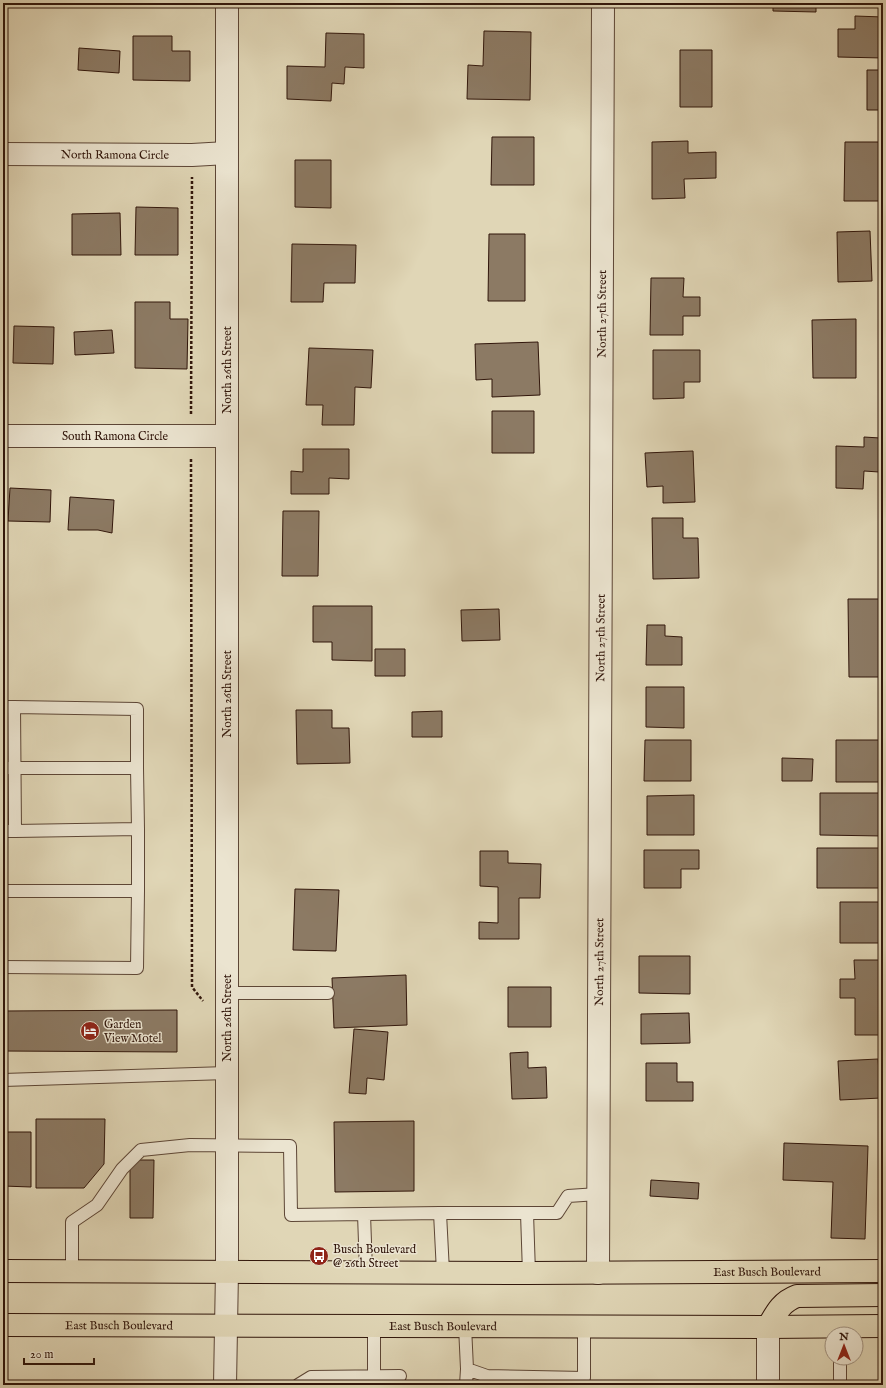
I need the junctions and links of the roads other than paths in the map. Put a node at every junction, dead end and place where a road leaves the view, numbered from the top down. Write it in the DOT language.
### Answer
graph roads {
  1 [pos="227,3"];
  2 [pos="603,3"];
  3 [pos="227,153"];
  4 [pos="3,154"];
  5 [pos="3,436"];
  6 [pos="227,436"];
  7 [pos="9,707"];
  8 [pos="9,768"];
  9 [pos="137,768"];
  10 [pos="138,829"];
  11 [pos="9,831"];
  12 [pos="3,891"];
  13 [pos="138,891"];
  14 [pos="3,967"];
  15 [pos="328,992"];
  16 [pos="227,993"];
  17 [pos="227,1073"];
  18 [pos="3,1080"];
  19 [pos="227,1145"];
  20 [pos="598,1194"];
  21 [pos="527,1213"];
  22 [pos="364,1214"];
  23 [pos="440,1214"];
  24 [pos="3,1271"];
  25 [pos="72,1271"];
  26 [pos="227,1271"];
  27 [pos="366,1271"];
  28 [pos="883,1271"];
  29 [pos="443,1272"];
  30 [pos="529,1273"];
  31 [pos="598,1273"];
  32 [pos="883,1295"];
  33 [pos="3,1325"];
  34 [pos="226,1325"];
  35 [pos="374,1326"];
  36 [pos="465,1326"];
  37 [pos="883,1326"];
  38 [pos="584,1327"];
  39 [pos="768,1328"];
  40 [pos="864,1328"];
  41 [pos="824,1330"];
  42 [pos="840,1366"];
  43 [pos="467,1369"];
  44 [pos="374,1376"];
  45 [pos="400,1376"];
  46 [pos="584,1382"];
  47 [pos="225,1385"];
  48 [pos="298,1385"];
  49 [pos="466,1385"];
  50 [pos="768,1385"];
  51 [pos="840,1385"];
  1 -- 3 [label="street, North 26th Street"];
  2 -- 20 [label="street, North 27th Street"];
  3 -- 4 [label="street, North Ramona Circle"];
  3 -- 6 [label="street, North 26th Street"];
  5 -- 6 [label="street, South Ramona Circle"];
  6 -- 16 [label="street, North 26th Street"];
  7 -- 8 [label="lane"];
  7 -- 9 [label="lane"];
  8 -- 9 [label="lane"];
  8 -- 11 [label="lane"];
  9 -- 10 [label="lane"];
  10 -- 11 [label="lane"];
  10 -- 13 [label="lane"];
  12 -- 13 [label="lane"];
  13 -- 14 [label="lane"];
  15 -- 16 [label="lane"];
  16 -- 17 [label="street, North 26th Street"];
  17 -- 18 [label="lane"];
  17 -- 19 [label="street, North 26th Street"];
  19 -- 22 [label="lane"];
  19 -- 25 [label="lane"];
  19 -- 26 [label="street, North 26th Street"];
  20 -- 21 [label="lane"];
  20 -- 31 [label="street, North 27th Street"];
  21 -- 23 [label="lane"];
  21 -- 30 [label="lane"];
  22 -- 23 [label="lane"];
  22 -- 27 [label="lane"];
  23 -- 29 [label="lane"];
  24 -- 25 [label="main road, East Busch Boulevard"];
  25 -- 26 [label="main road, East Busch Boulevard"];
  26 -- 27 [label="main road, East Busch Boulevard"];
  26 -- 34 [label="street, North 26th Street"];
  27 -- 29 [label="main road, East Busch Boulevard"];
  28 -- 31 [label="main road, East Busch Boulevard"];
  29 -- 30 [label="main road, East Busch Boulevard"];
  30 -- 31 [label="main road, East Busch Boulevard"];
  32 -- 39 [label="main road"];
  33 -- 34 [label="main road, East Busch Boulevard"];
  34 -- 35 [label="main road, East Busch Boulevard"];
  34 -- 47 [label="street, North 26th Street"];
  35 -- 36 [label="main road, East Busch Boulevard"];
  35 -- 44 [label="lane"];
  36 -- 38 [label="main road, East Busch Boulevard"];
  36 -- 43 [label="lane"];
  37 -- 40 [label="main road, East Busch Boulevard"];
  38 -- 39 [label="main road, East Busch Boulevard"];
  38 -- 46 [label="lane"];
  39 -- 41 [label="main road, East Busch Boulevard"];
  39 -- 50 [label="street"];
  42 -- 51 [label="lane"];
  43 -- 46 [label="lane"];
  43 -- 49 [label="lane"];
  44 -- 45 [label="lane"];
  44 -- 48 [label="lane"];
}
